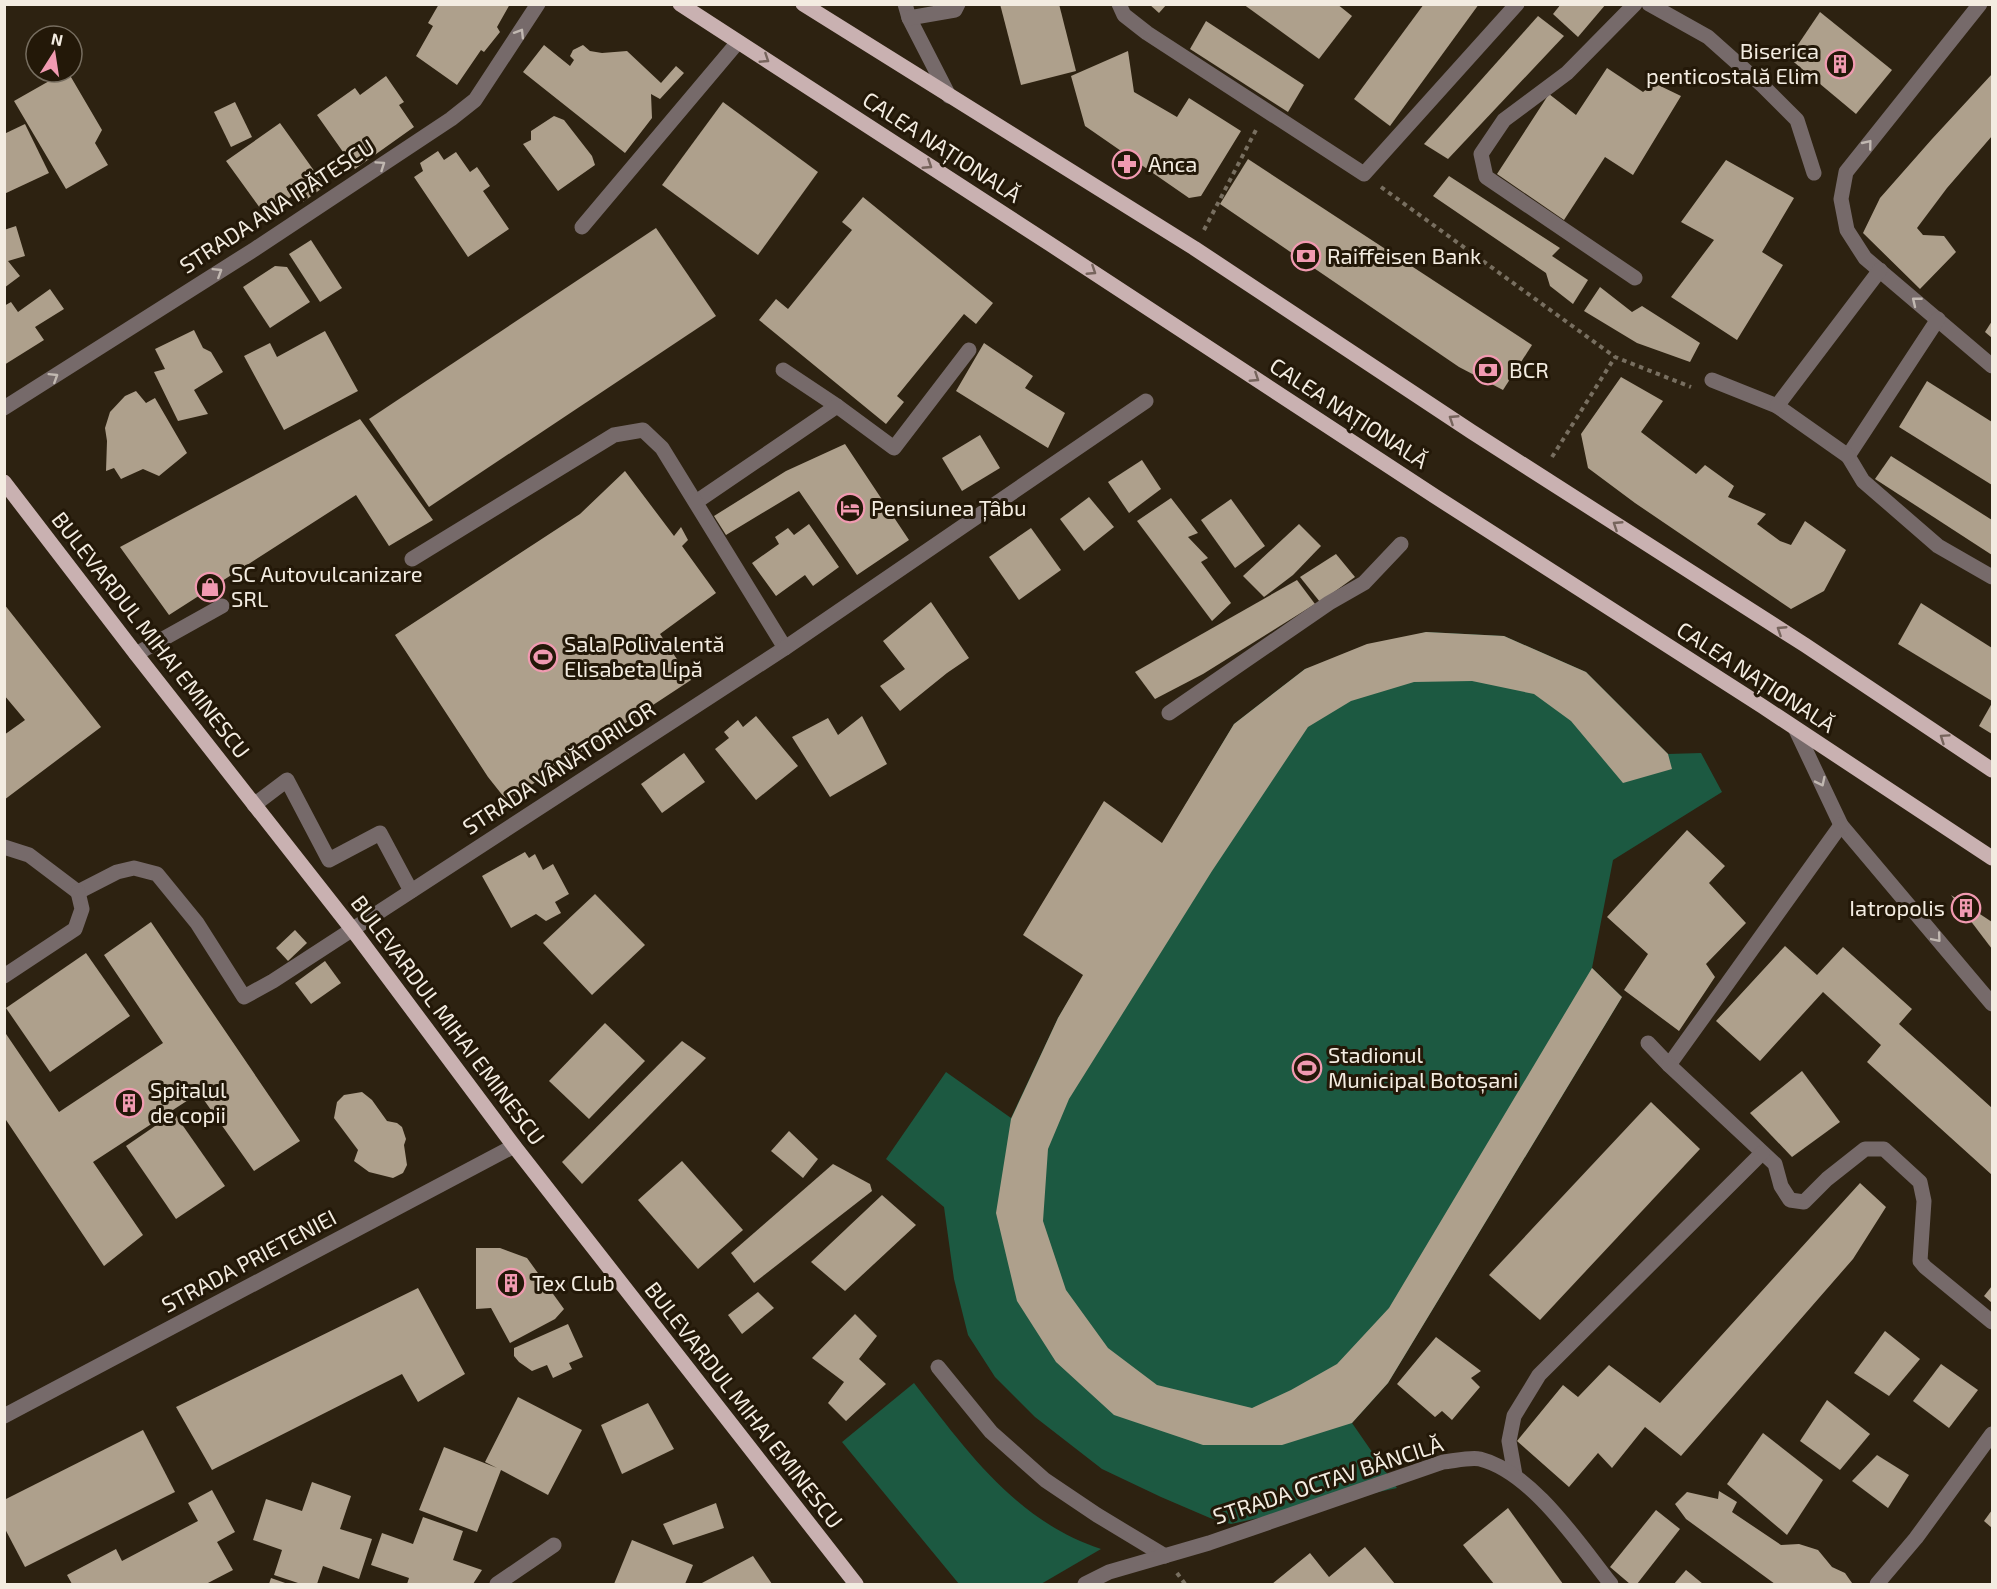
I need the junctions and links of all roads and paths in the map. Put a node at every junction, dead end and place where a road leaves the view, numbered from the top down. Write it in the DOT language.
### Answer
graph roads {
  1 [pos="538,4"];
  2 [pos="680,4"];
  3 [pos="803,4"];
  4 [pos="958,4"];
  5 [pos="1119,4"];
  6 [pos="1517,4"];
  7 [pos="1635,4"];
  8 [pos="1649,4"];
  9 [pos="1980,4"];
  10 [pos="907,11"];
  11 [pos="738,42"];
  12 [pos="950,96"];
  13 [pos="1266,111"];
  14 [pos="1814,173"];
  15 [pos="1364,174"];
  16 [pos="582,227"];
  17 [pos="1194,248"];
  18 [pos="1880,270"];
  19 [pos="1635,278"];
  20 [pos="1938,319"];
  21 [pos="969,350"];
  22 [pos="1615,357"];
  23 [pos="1992,366"];
  24 [pos="783,370"];
  25 [pos="1712,380"];
  26 [pos="1146,401"];
  27 [pos="837,406"];
  28 [pos="1777,406"];
  29 [pos="4,408"];
  30 [pos="1848,456"];
  31 [pos="1540,476"];
  32 [pos="4,482"];
  33 [pos="696,502"];
  34 [pos="1401,544"];
  35 [pos="412,559"];
  36 [pos="1992,578"];
  37 [pos="222,606"];
  38 [pos="784,648"];
  39 [pos="136,654"];
  40 [pos="1169,713"];
  41 [pos="1796,730"];
  42 [pos="1992,770"];
  43 [pos="254,805"];
  44 [pos="1841,825"];
  45 [pos="4,847"];
  46 [pos="1992,858"];
  47 [pos="411,891"];
  48 [pos="78,892"];
  49 [pos="352,929"];
  50 [pos="4,976"];
  51 [pos="1992,1004"];
  52 [pos="1648,1043"];
  53 [pos="1669,1065"];
  54 [pos="514,1146"];
  55 [pos="1762,1154"];
  56 [pos="1992,1322"];
  57 [pos="938,1367"];
  58 [pos="4,1416"];
  59 [pos="1992,1434"];
  60 [pos="1515,1475"];
  61 [pos="554,1545"];
  62 [pos="1165,1556"];
  63 [pos="497,1584"];
  64 [pos="856,1584"];
  65 [pos="1085,1584"];
  66 [pos="1611,1584"];
  67 [pos="1877,1584"];
  29 -- 1 [label="street, STRADA ANA IPĂTESCU, one-way"];
  2 -- 11 [label="main road, CALEA NAȚIONALĂ"];
  3 -- 12 [label="main road, CALEA NAȚIONALĂ"];
  4 -- 10 [label="street"];
  5 -- 13 [label="street"];
  6 -- 15 [label="street"];
  7 -- 19 [label="street"];
  8 -- 14 [label="street"];
  18 -- 9 [label="street, one-way"];
  10 -- 12 [label="street"];
  11 -- 16 [label="street"];
  11 -- 41 [label="main road, CALEA NAȚIONALĂ, one-way"];
  12 -- 17 [label="main road, CALEA NAȚIONALĂ"];
  13 -- 15 [label="street"];
  13 -- 17 [label="path"];
  15 -- 22 [label="path"];
  31 -- 17 [label="main road, CALEA NAȚIONALĂ, one-way"];
  20 -- 18 [label="street, one-way"];
  18 -- 28 [label="street"];
  20 -- 23 [label="street"];
  20 -- 30 [label="street"];
  21 -- 27 [label="street"];
  22 -- 25 [label="path"];
  22 -- 31 [label="path"];
  24 -- 27 [label="street"];
  25 -- 28 [label="street"];
  26 -- 38 [label="street, STRADA VÂNĂTORILOR"];
  27 -- 33 [label="street"];
  28 -- 30 [label="street"];
  30 -- 36 [label="street"];
  42 -- 31 [label="main road, CALEA NAȚIONALĂ, one-way"];
  32 -- 39 [label="main road, BULEVARDUL MIHAI EMINESCU"];
  33 -- 35 [label="street"];
  33 -- 38 [label="street"];
  34 -- 40 [label="street"];
  37 -- 39 [label="street"];
  38 -- 47 [label="street, STRADA VÂNĂTORILOR"];
  39 -- 43 [label="main road, BULEVARDUL MIHAI EMINESCU"];
  41 -- 44 [label="street, one-way"];
  41 -- 46 [label="main road, CALEA NAȚIONALĂ"];
  43 -- 47 [label="street"];
  43 -- 49 [label="main road, BULEVARDUL MIHAI EMINESCU"];
  44 -- 51 [label="street, one-way"];
  44 -- 53 [label="street"];
  45 -- 48 [label="street"];
  47 -- 49 [label="street, STRADA VÂNĂTORILOR"];
  48 -- 49 [label="street, STRADA VÂNĂTORILOR"];
  48 -- 50 [label="street"];
  49 -- 54 [label="main road, BULEVARDUL MIHAI EMINESCU"];
  52 -- 53 [label="street"];
  53 -- 55 [label="street"];
  54 -- 58 [label="street, STRADA PRIETENIEI"];
  54 -- 64 [label="main road, BULEVARDUL MIHAI EMINESCU"];
  55 -- 56 [label="street"];
  55 -- 60 [label="street"];
  57 -- 62 [label="street"];
  59 -- 67 [label="street"];
  60 -- 62 [label="street, STRADA OCTAV BĂNCILĂ"];
  60 -- 66 [label="street, STRADA OCTAV BĂNCILĂ"];
  61 -- 63 [label="street"];
  62 -- 65 [label="street, STRADA OCTAV BĂNCILĂ"];
}
